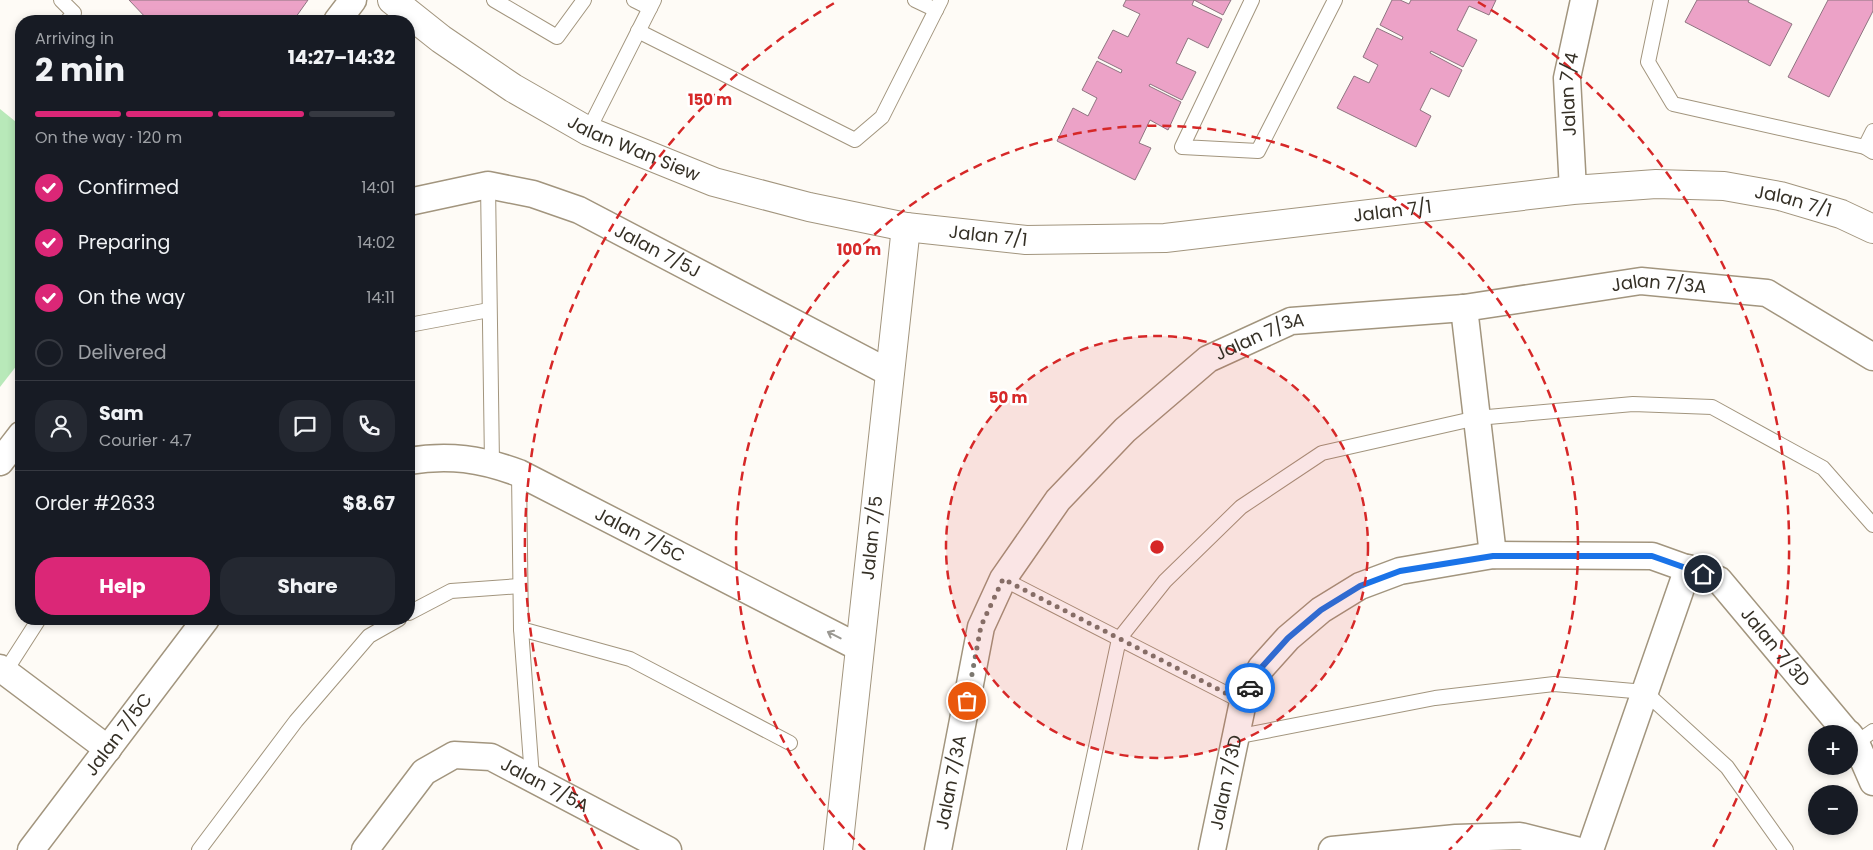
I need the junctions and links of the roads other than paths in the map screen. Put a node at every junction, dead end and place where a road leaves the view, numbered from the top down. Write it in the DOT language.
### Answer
graph roads {
  1 [pos="61,0"];
  2 [pos="353,0"];
  3 [pos="392,0"];
  4 [pos="494,0"];
  5 [pos="584,0"];
  6 [pos="634,0"];
  7 [pos="915,0"];
  8 [pos="1252,0"];
  9 [pos="1335,0"];
  10 [pos="1584,0"];
  11 [pos="1661,0"];
  12 [pos="652,4"];
  13 [pos="938,5"];
  14 [pos="72,15"];
  15 [pos="342,15"];
  16 [pos="411,15"];
  17 [pos="415,18"];
  18 [pos="638,31"];
  19 [pos="588,131"];
  20 [pos="1873,131"];
  21 [pos="1869,150"];
  22 [pos="488,185"];
  23 [pos="1573,190"];
  24 [pos="415,201"];
  25 [pos="906,227"];
  26 [pos="1873,229"];
  27 [pos="1464,308"];
  28 [pos="489,310"];
  29 [pos="415,323"];
  30 [pos="1873,357"];
  31 [pos="890,373"];
  32 [pos="1477,418"];
  33 [pos="15,443"];
  34 [pos="415,460"];
  35 [pos="0,462"];
  36 [pos="492,463"];
  37 [pos="519,473"];
  38 [pos="1873,525"];
  39 [pos="1493,556"];
  40 [pos="1688,568"];
  41 [pos="1003,579"];
  42 [pos="520,586"];
  43 [pos="415,610"];
  44 [pos="35,625"];
  45 [pos="201,625"];
  46 [pos="388,625"];
  47 [pos="522,629"];
  48 [pos="1119,638"];
  49 [pos="860,648"];
  50 [pos="3,670"];
  51 [pos="1646,692"];
  52 [pos="1243,702"];
  53 [pos="1847,725"];
  54 [pos="1235,737"];
  55 [pos="1858,741"];
  56 [pos="790,743"];
  57 [pos="108,749"];
  58 [pos="532,777"];
  59 [pos="1873,782"];
  60 [pos="40,847"];
  61 [pos="199,850"];
  62 [pos="365,850"];
  63 [pos="668,850"];
  64 [pos="838,850"];
  65 [pos="938,850"];
  66 [pos="1074,850"];
  67 [pos="1212,850"];
  68 [pos="1332,850"];
  69 [pos="1576,850"];
  70 [pos="1590,850"];
  71 [pos="1786,850"];
  1 -- 14 [label="lane"];
  2 -- 15 [label="street"];
  3 -- 16 [label="street, Jalan Wan Siew"];
  4 -- 5 [label="lane"];
  6 -- 12 [label="lane"];
  7 -- 13 [label="lane"];
  8 -- 9 [label="lane"];
  10 -- 23 [label="street, Jalan 7/4"];
  11 -- 21 [label="lane"];
  12 -- 18 [label="lane"];
  13 -- 18 [label="lane"];
  17 -- 19 [label="street, Jalan Wan Siew"];
  18 -- 19 [label="lane"];
  19 -- 25 [label="street, Jalan Wan Siew"];
  20 -- 21 [label="lane"];
  22 -- 24 [label="street, Jalan 7/5J"];
  22 -- 28 [label="lane"];
  22 -- 31 [label="street, Jalan 7/5J"];
  23 -- 25 [label="street, Jalan 7/1"];
  23 -- 26 [label="street, Jalan 7/1"];
  25 -- 31 [label="street, Jalan 7/5"];
  27 -- 30 [label="street, Jalan 7/3A"];
  27 -- 32 [label="street"];
  27 -- 41 [label="street, Jalan 7/3A"];
  28 -- 29 [label="lane"];
  28 -- 36 [label="lane"];
  31 -- 49 [label="street, Jalan 7/5"];
  32 -- 38 [label="lane"];
  32 -- 39 [label="street"];
  32 -- 48 [label="lane"];
  33 -- 35 [label="street"];
  34 -- 36 [label="street, Jalan 7/5C"];
  36 -- 37 [label="street, Jalan 7/5C"];
  37 -- 42 [label="lane"];
  49 -- 37 [label="street, Jalan 7/5C, one-way"];
  39 -- 40 [label="street, Jalan 7/3D"];
  39 -- 52 [label="street, Jalan 7/3D"];
  40 -- 51 [label="street"];
  40 -- 53 [label="street, Jalan 7/3D"];
  41 -- 48 [label="lane"];
  41 -- 65 [label="street, Jalan 7/3A"];
  42 -- 43 [label="lane"];
  42 -- 47 [label="lane"];
  44 -- 50 [label="lane"];
  45 -- 57 [label="street, Jalan 7/5C"];
  46 -- 61 [label="lane"];
  47 -- 56 [label="lane"];
  47 -- 58 [label="lane"];
  48 -- 52 [label="lane"];
  48 -- 66 [label="lane"];
  49 -- 64 [label="street, Jalan 7/5"];
  50 -- 57 [label="street"];
  51 -- 54 [label="lane"];
  51 -- 70 [label="street"];
  51 -- 71 [label="lane"];
  52 -- 54 [label="street, Jalan 7/3D"];
  54 -- 67 [label="street, Jalan 7/3D"];
  55 -- 59 [label="street, Jalan 7/3D"];
  57 -- 60 [label="street, Jalan 7/5C"];
  58 -- 62 [label="street, Jalan 7/5A"];
  58 -- 63 [label="street, Jalan 7/5A"];
  68 -- 69 [label="street"];
}
